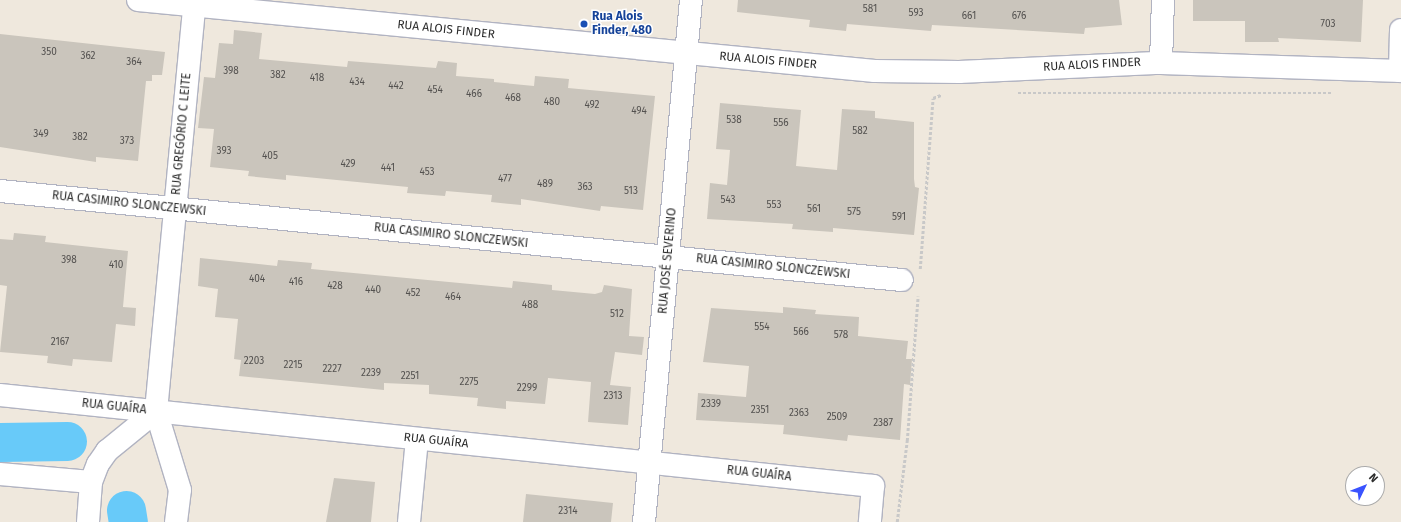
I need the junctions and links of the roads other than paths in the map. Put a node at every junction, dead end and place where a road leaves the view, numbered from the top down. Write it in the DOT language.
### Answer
graph roads {
  1 [pos="138,0"];
  2 [pos="691,0"];
  3 [pos="1163,0"];
  4 [pos="195,3"];
  5 [pos="1401,30"];
  6 [pos="687,53"];
  7 [pos="1161,63"];
  8 [pos="1400,71"];
  9 [pos="0,191"];
  10 [pos="175,209"];
  11 [pos="668,257"];
  12 [pos="911,279"];
  13 [pos="0,395"];
  14 [pos="156,411"];
  15 [pos="417,439"];
  16 [pos="649,463"];
  17 [pos="0,474"];
  18 [pos="92,482"];
  19 [pos="88,522"];
  20 [pos="176,522"];
  21 [pos="409,522"];
  22 [pos="644,522"];
  23 [pos="870,522"];
  1 -- 4 [label="street, RUA ALOIS FINDER"];
  2 -- 6 [label="street, RUA JOSÉ SEVERINO"];
  3 -- 7 [label="street"];
  4 -- 6 [label="street, RUA ALOIS FINDER"];
  4 -- 10 [label="street, RUA GREGÓRIO C LEITE"];
  5 -- 8 [label="street"];
  6 -- 7 [label="street, RUA ALOIS FINDER"];
  6 -- 11 [label="street, RUA JOSÉ SEVERINO"];
  7 -- 8 [label="street, RUA ALOIS FINDER"];
  9 -- 10 [label="street, RUA CASIMIRO SLONCZEWSKI"];
  10 -- 11 [label="street, RUA CASIMIRO SLONCZEWSKI"];
  10 -- 14 [label="street, RUA GREGÓRIO C LEITE"];
  11 -- 12 [label="street, RUA CASIMIRO SLONCZEWSKI"];
  11 -- 16 [label="street, RUA JOSÉ SEVERINO"];
  13 -- 14 [label="street, RUA GUAÍRA"];
  14 -- 15 [label="street, RUA GUAÍRA"];
  14 -- 18 [label="street"];
  14 -- 20 [label="street, RUA GREGÓRIO C LEITE"];
  15 -- 16 [label="street, RUA GUAÍRA"];
  15 -- 21 [label="street"];
  16 -- 22 [label="street, RUA JOSÉ SEVERINO"];
  16 -- 23 [label="street, RUA GUAÍRA"];
  17 -- 18 [label="street"];
  18 -- 19 [label="street"];
}
